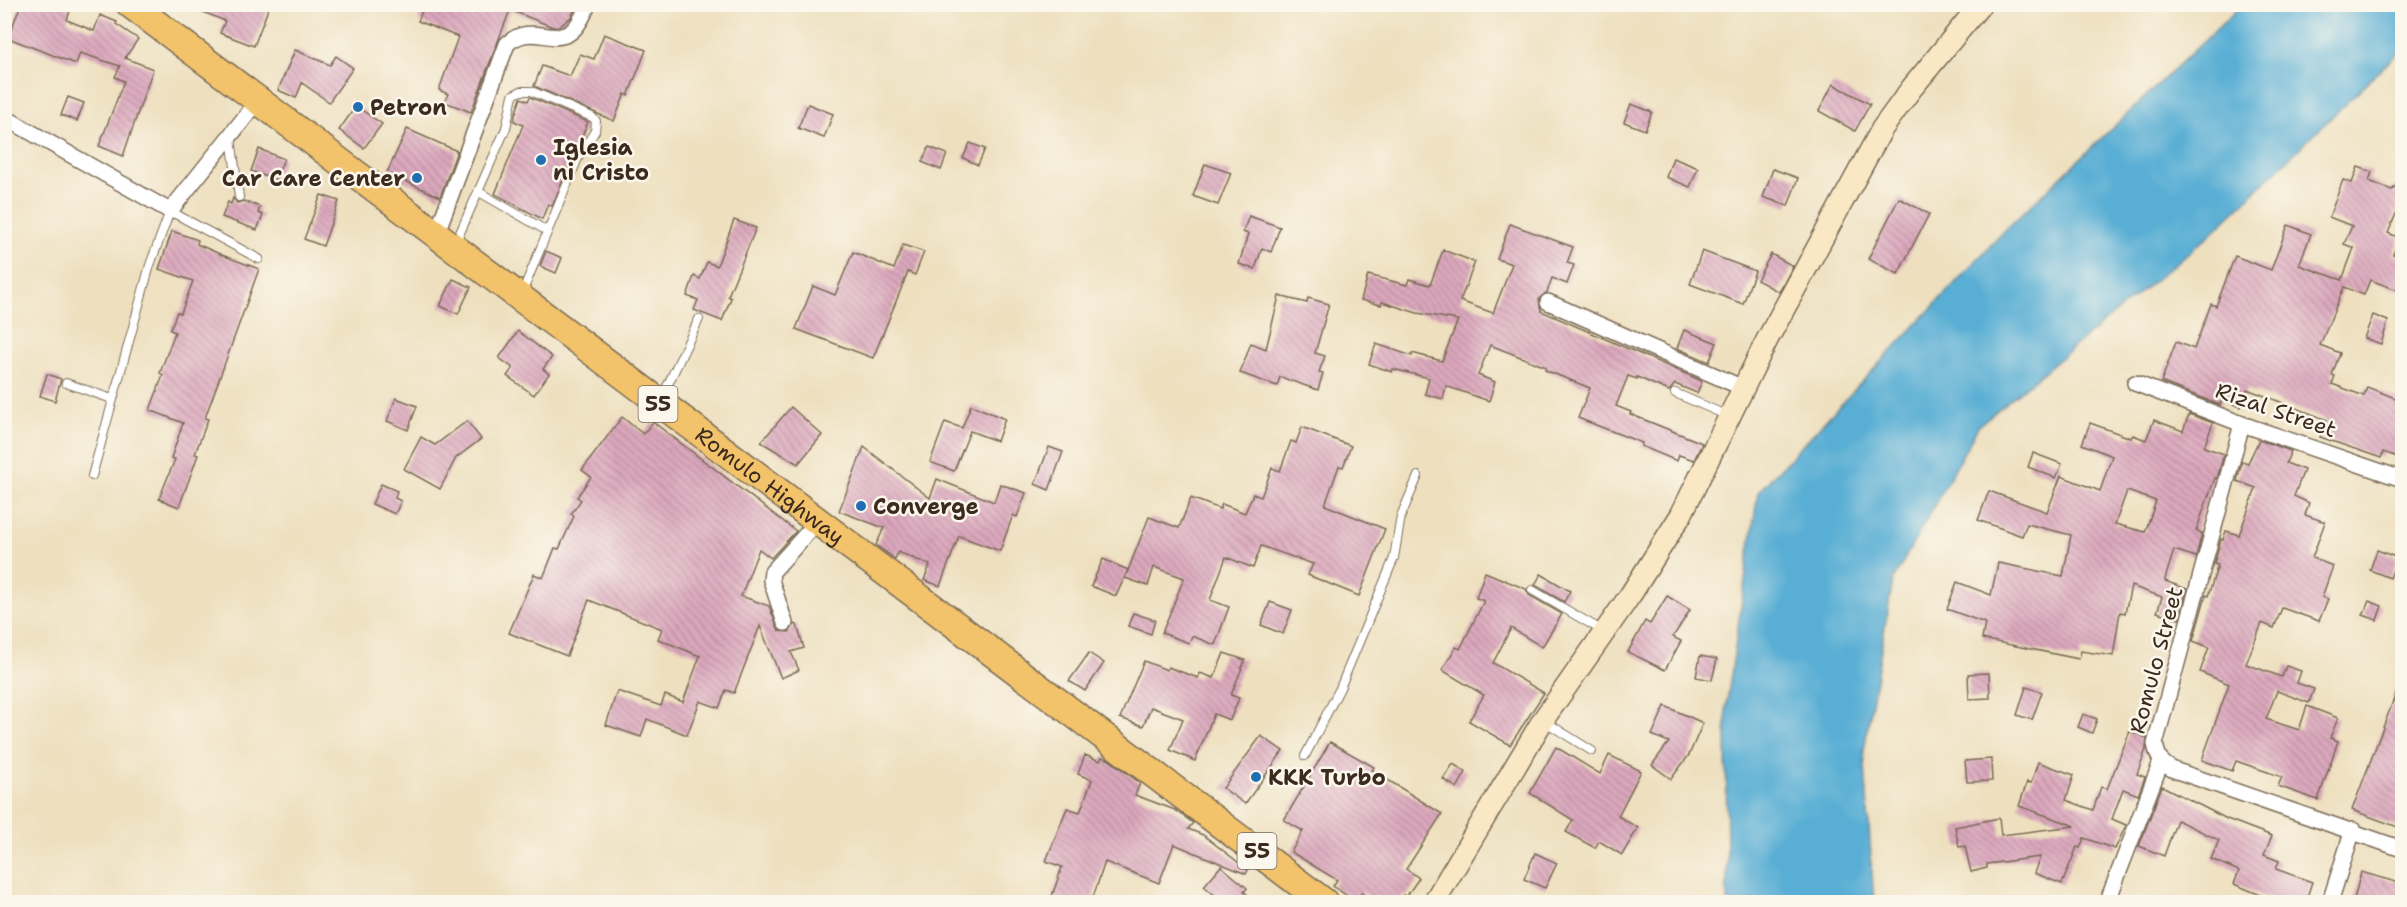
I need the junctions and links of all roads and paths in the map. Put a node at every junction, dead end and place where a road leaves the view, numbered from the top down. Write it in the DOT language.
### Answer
graph roads {
  1 [pos="130,4"];
  2 [pos="588,4"];
  3 [pos="1981,4"];
  4 [pos="258,101"];
  5 [pos="4,117"];
  6 [pos="231,136"];
  7 [pos="479,192"];
  8 [pos="239,197"];
  9 [pos="170,211"];
  10 [pos="547,231"];
  11 [pos="444,242"];
  12 [pos="259,259"];
  13 [pos="520,298"];
  14 [pos="1548,302"];
  15 [pos="699,319"];
  16 [pos="2135,382"];
  17 [pos="66,384"];
  18 [pos="1743,388"];
  19 [pos="1675,393"];
  20 [pos="112,399"];
  21 [pos="659,404"];
  22 [pos="1730,416"];
  23 [pos="2242,424"];
  24 [pos="92,476"];
  25 [pos="1418,476"];
  26 [pos="2403,479"];
  27 [pos="818,521"];
  28 [pos="1532,590"];
  29 [pos="785,623"];
  30 [pos="1605,632"];
  31 [pos="1543,720"];
  32 [pos="1592,751"];
  33 [pos="1305,756"];
  34 [pos="2161,762"];
  35 [pos="2353,830"];
  36 [pos="2403,849"];
  37 [pos="2110,895"];
  38 [pos="1324,903"];
  39 [pos="1434,903"];
  40 [pos="2330,903"];
  1 -- 4 [label="highway, Romulo Highway / 55"];
  2 -- 11 [label="street"];
  3 -- 18 [label="street"];
  4 -- 6 [label="street"];
  4 -- 11 [label="highway, Romulo Highway / 55"];
  5 -- 9 [label="street"];
  6 -- 8 [label="lane"];
  6 -- 9 [label="street"];
  7 -- 10 [label="lane"];
  7 -- 10 [label="lane"];
  7 -- 11 [label="lane"];
  9 -- 12 [label="lane"];
  9 -- 20 [label="lane"];
  10 -- 13 [label="lane"];
  11 -- 13 [label="highway, Romulo Highway / 55"];
  13 -- 21 [label="highway, Romulo Highway / 55"];
  14 -- 18 [label="street"];
  15 -- 21 [label="lane"];
  16 -- 23 [label="street, Rizal Street"];
  17 -- 20 [label="lane"];
  18 -- 22 [label="street"];
  19 -- 22 [label="lane"];
  20 -- 24 [label="lane"];
  21 -- 27 [label="highway, Romulo Highway / 55"];
  22 -- 30 [label="street"];
  23 -- 26 [label="street, Rizal Street"];
  23 -- 34 [label="street, Romulo Street"];
  25 -- 33 [label="lane"];
  27 -- 29 [label="street"];
  27 -- 38 [label="highway, Romulo Highway / 55"];
  28 -- 30 [label="lane"];
  30 -- 31 [label="street"];
  31 -- 32 [label="lane"];
  31 -- 39 [label="street"];
  34 -- 35 [label="street, Romulo Street"];
  34 -- 37 [label="street"];
  35 -- 36 [label="street, Romulo Street"];
  35 -- 40 [label="street"];
}
